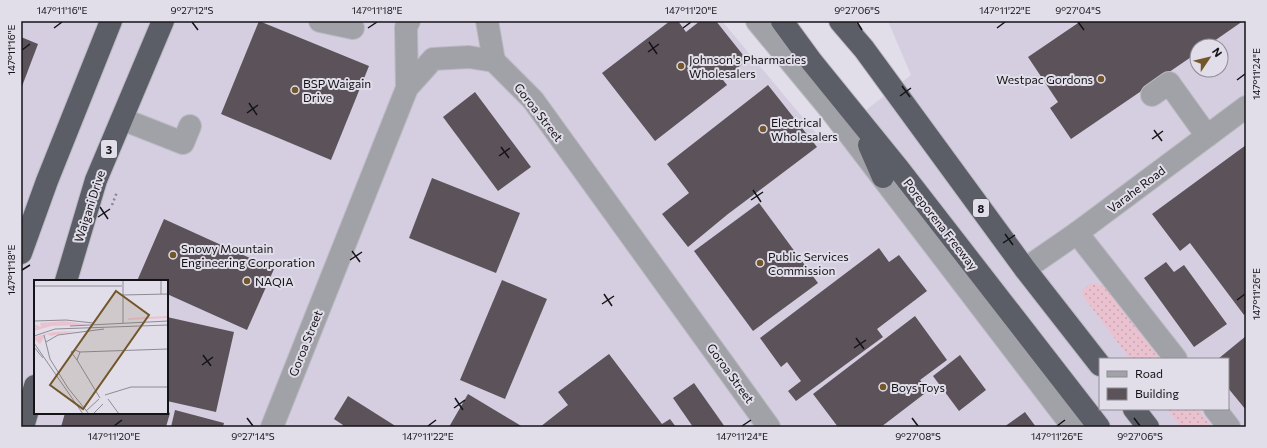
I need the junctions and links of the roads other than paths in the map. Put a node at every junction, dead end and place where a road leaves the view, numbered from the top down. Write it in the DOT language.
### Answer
graph roads {
  1 [pos="111,21"];
  2 [pos="163,21"];
  3 [pos="320,21"];
  4 [pos="409,21"];
  5 [pos="487,21"];
  6 [pos="757,21"];
  7 [pos="782,21"];
  8 [pos="840,21"];
  9 [pos="851,21"];
  10 [pos="353,28"];
  11 [pos="864,49"];
  12 [pos="494,61"];
  13 [pos="812,62"];
  14 [pos="407,88"];
  15 [pos="1152,95"];
  16 [pos="1246,107"];
  17 [pos="830,109"];
  18 [pos="122,119"];
  19 [pos="190,126"];
  20 [pos="1207,136"];
  21 [pos="866,140"];
  22 [pos="890,173"];
  23 [pos="1077,232"];
  24 [pos="22,246"];
  25 [pos="1025,269"];
  26 [pos="66,280"];
  27 [pos="1175,358"];
  28 [pos="1099,364"];
  29 [pos="34,389"];
  30 [pos="1135,410"];
  31 [pos="1216,410"];
  32 [pos="23,427"];
  33 [pos="272,427"];
  34 [pos="770,427"];
  35 [pos="1073,427"];
  36 [pos="1099,427"];
  37 [pos="1148,427"];
  38 [pos="1229,427"];
  1 -- 24 [label="highway"];
  2 -- 18 [label="highway, Waigani Drive / 3"];
  3 -- 10 [label="street"];
  4 -- 14 [label="street"];
  5 -- 12 [label="street"];
  6 -- 17 [label="street"];
  7 -- 13 [label="highway, Poreporena Freeway"];
  8 -- 11 [label="highway, 8"];
  9 -- 11 [label="highway"];
  11 -- 25 [label="highway, 8"];
  12 -- 14 [label="street, Goroa Street"];
  12 -- 34 [label="street, Goroa Street"];
  13 -- 21 [label="highway"];
  13 -- 22 [label="highway, Poreporena Freeway"];
  14 -- 33 [label="street, Goroa Street"];
  15 -- 20 [label="street"];
  16 -- 20 [label="street, Varahe Road"];
  17 -- 21 [label="highway"];
  17 -- 22 [label="street"];
  18 -- 19 [label="street"];
  18 -- 26 [label="highway, Waigani Drive / 3"];
  20 -- 23 [label="street, Varahe Road"];
  21 -- 22 [label="highway"];
  22 -- 35 [label="street"];
  22 -- 36 [label="highway, Poreporena Freeway"];
  23 -- 25 [label="street, Varahe Road"];
  23 -- 27 [label="street"];
  25 -- 28 [label="highway, 8"];
  29 -- 32 [label="highway"];
  30 -- 37 [label="highway"];
  31 -- 38 [label="street"];
}
